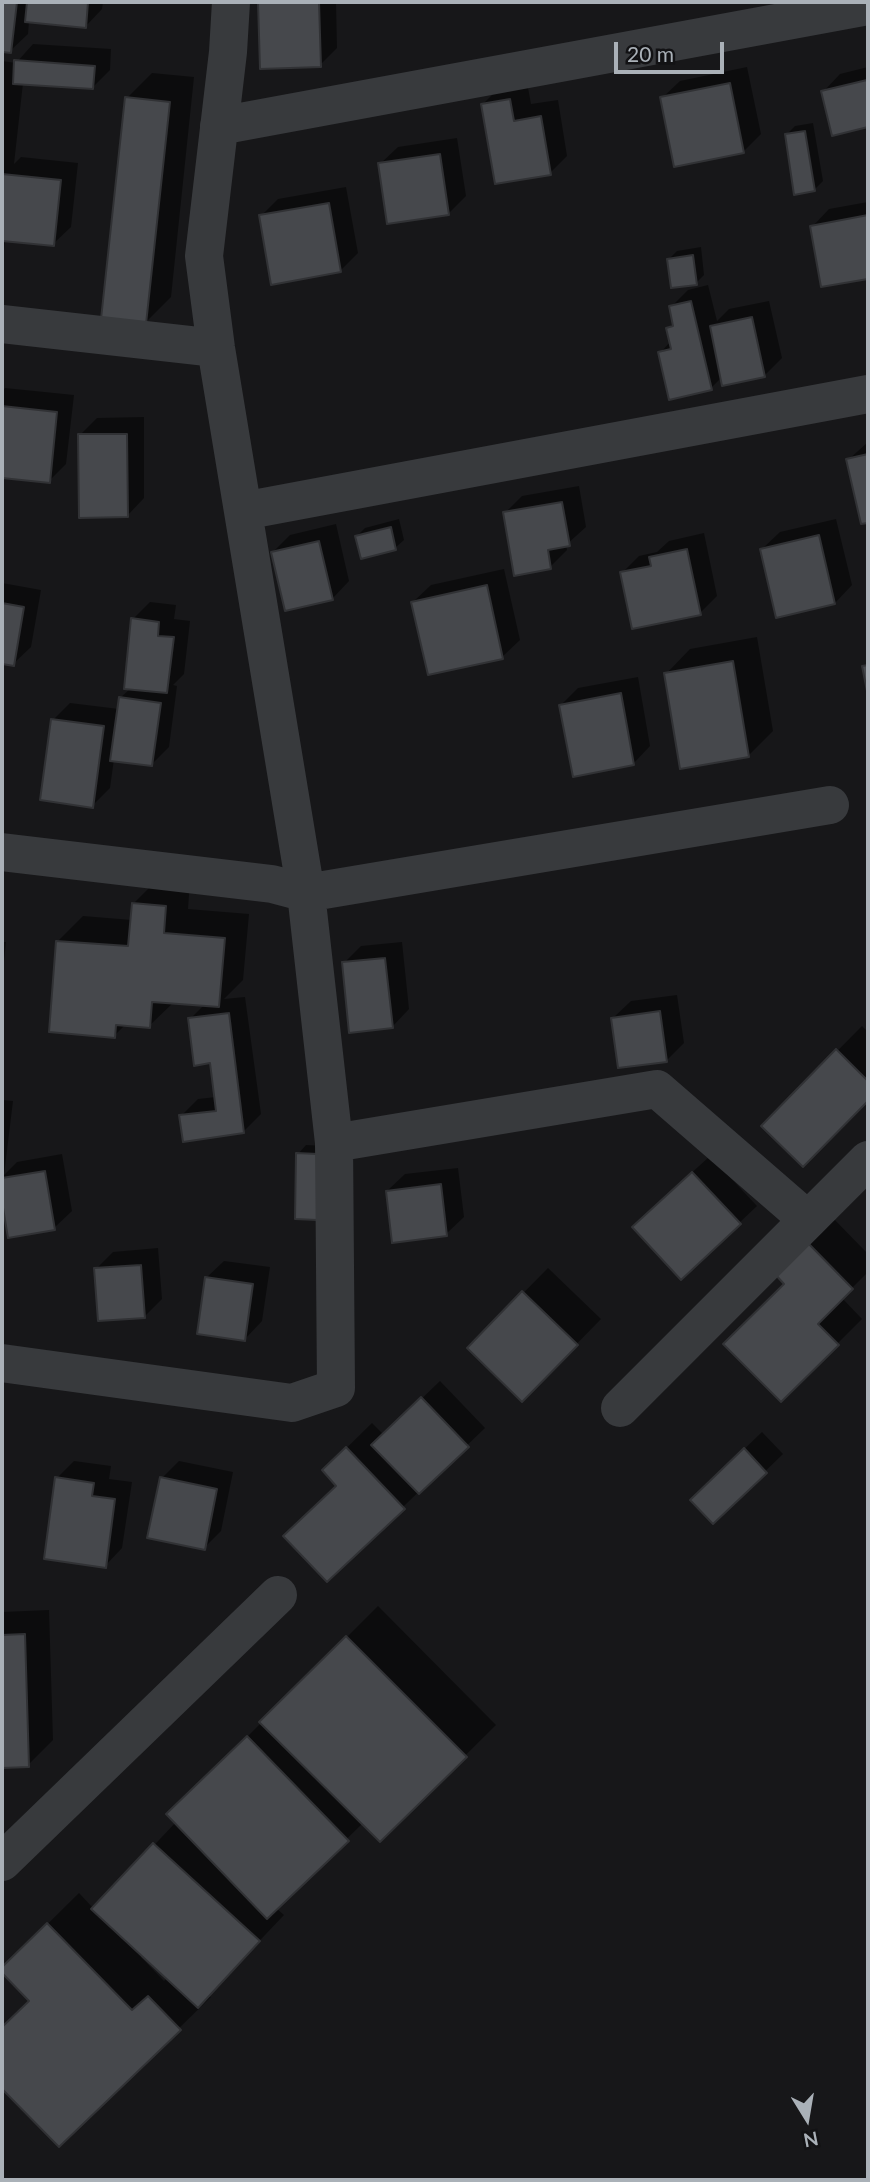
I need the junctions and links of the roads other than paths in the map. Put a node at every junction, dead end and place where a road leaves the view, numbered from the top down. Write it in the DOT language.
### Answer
graph roads {
  1 [pos="231,2"];
  2 [pos="868,6"];
  3 [pos="219,127"];
  4 [pos="2,324"];
  5 [pos="216,348"];
  6 [pos="868,394"];
  7 [pos="243,511"];
  8 [pos="830,805"];
  9 [pos="2,852"];
  10 [pos="306,893"];
  11 [pos="334,1143"];
  12 [pos="868,1160"];
  13 [pos="808,1220"];
  14 [pos="2,1363"];
  15 [pos="620,1408"];
  16 [pos="278,1595"];
  17 [pos="2,1862"];
  1 -- 3 [label="street"];
  2 -- 3 [label="street"];
  3 -- 5 [label="street"];
  4 -- 5 [label="street"];
  5 -- 7 [label="street"];
  6 -- 7 [label="street"];
  7 -- 10 [label="street"];
  8 -- 10 [label="street"];
  9 -- 10 [label="street"];
  10 -- 11 [label="street"];
  11 -- 13 [label="street"];
  11 -- 14 [label="street"];
  12 -- 13 [label="street"];
  13 -- 15 [label="street"];
  16 -- 17 [label="street"];
}
